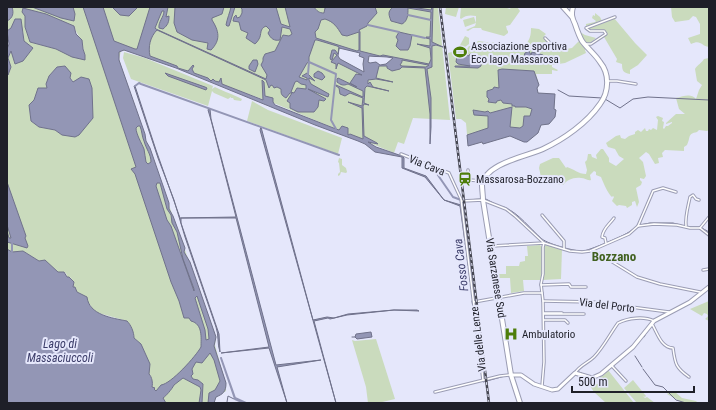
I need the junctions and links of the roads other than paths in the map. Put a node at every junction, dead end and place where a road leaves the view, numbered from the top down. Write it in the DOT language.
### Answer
graph roads {
  1 [pos="563,7"];
  2 [pos="573,7"];
  3 [pos="569,13"];
  4 [pos="615,17"];
  5 [pos="545,38"];
  6 [pos="550,43"];
  7 [pos="584,44"];
  8 [pos="607,81"];
  9 [pos="636,84"];
  10 [pos="401,154"];
  11 [pos="468,170"];
  12 [pos="483,182"];
  13 [pos="676,192"];
  14 [pos="483,199"];
  15 [pos="699,200"];
  16 [pos="462,202"];
  17 [pos="542,215"];
  18 [pos="709,217"];
  19 [pos="614,218"];
  20 [pos="638,226"];
  21 [pos="686,226"];
  22 [pos="700,227"];
  23 [pos="709,235"];
  24 [pos="606,242"];
  25 [pos="544,243"];
  26 [pos="491,246"];
  27 [pos="565,248"];
  28 [pos="590,251"];
  29 [pos="709,269"];
  30 [pos="703,270"];
  31 [pos="541,285"];
  32 [pos="586,287"];
  33 [pos="709,287"];
  34 [pos="702,292"];
  35 [pos="542,293"];
  36 [pos="499,297"];
  37 [pos="543,301"];
  38 [pos="474,302"];
  39 [pos="543,313"];
  40 [pos="562,313"];
  41 [pos="670,313"];
  42 [pos="584,314"];
  43 [pos="544,320"];
  44 [pos="653,322"];
  45 [pos="568,323"];
  46 [pos="611,365"];
  47 [pos="575,373"];
  48 [pos="511,375"];
  49 [pos="689,377"];
  50 [pos="482,381"];
  51 [pos="626,381"];
  52 [pos="542,386"];
  53 [pos="435,392"];
  54 [pos="520,403"];
  1 -- 3 [label="main road"];
  2 -- 3 [label="main road"];
  3 -- 7 [label="main road"];
  4 -- 7 [label="street"];
  5 -- 6 [label="street"];
  7 -- 8 [label="main road"];
  8 -- 9 [label="street"];
  8 -- 12 [label="main road"];
  10 -- 16 [label="street, Via Cava"];
  11 -- 12 [label="street"];
  12 -- 14 [label="main road, Via Sarzanese Sud"];
  13 -- 20 [label="street"];
  14 -- 16 [label="street"];
  14 -- 25 [label="street"];
  14 -- 26 [label="main road, Via Sarzanese Sud"];
  15 -- 21 [label="street"];
  16 -- 38 [label="street, Via delle Lenze"];
  17 -- 27 [label="street"];
  18 -- 22 [label="street"];
  19 -- 24 [label="street"];
  20 -- 21 [label="street"];
  20 -- 24 [label="street"];
  21 -- 22 [label="street"];
  22 -- 23 [label="street"];
  24 -- 28 [label="street"];
  25 -- 26 [label="street"];
  25 -- 27 [label="street"];
  25 -- 31 [label="street"];
  26 -- 36 [label="main road, Via Sarzanese Sud"];
  27 -- 28 [label="street"];
  28 -- 34 [label="street"];
  29 -- 30 [label="street"];
  31 -- 32 [label="street"];
  31 -- 35 [label="street"];
  33 -- 34 [label="street"];
  34 -- 41 [label="street"];
  35 -- 36 [label="street"];
  35 -- 37 [label="street"];
  36 -- 38 [label="street"];
  36 -- 48 [label="main road, Via Sarzanese Sud"];
  37 -- 39 [label="street"];
  37 -- 41 [label="street, Via del Porto"];
  38 -- 50 [label="street, Via delle Lenze"];
  39 -- 40 [label="street"];
  39 -- 42 [label="street"];
  39 -- 43 [label="street"];
  41 -- 44 [label="street"];
  43 -- 45 [label="street"];
  43 -- 52 [label="street"];
  44 -- 46 [label="street"];
  44 -- 47 [label="street"];
  44 -- 49 [label="street"];
  46 -- 47 [label="street"];
  46 -- 51 [label="street"];
  47 -- 52 [label="street"];
  48 -- 50 [label="street"];
  48 -- 52 [label="street"];
  48 -- 54 [label="main road, Via Sarzanese Sud"];
  50 -- 53 [label="street"];
}
